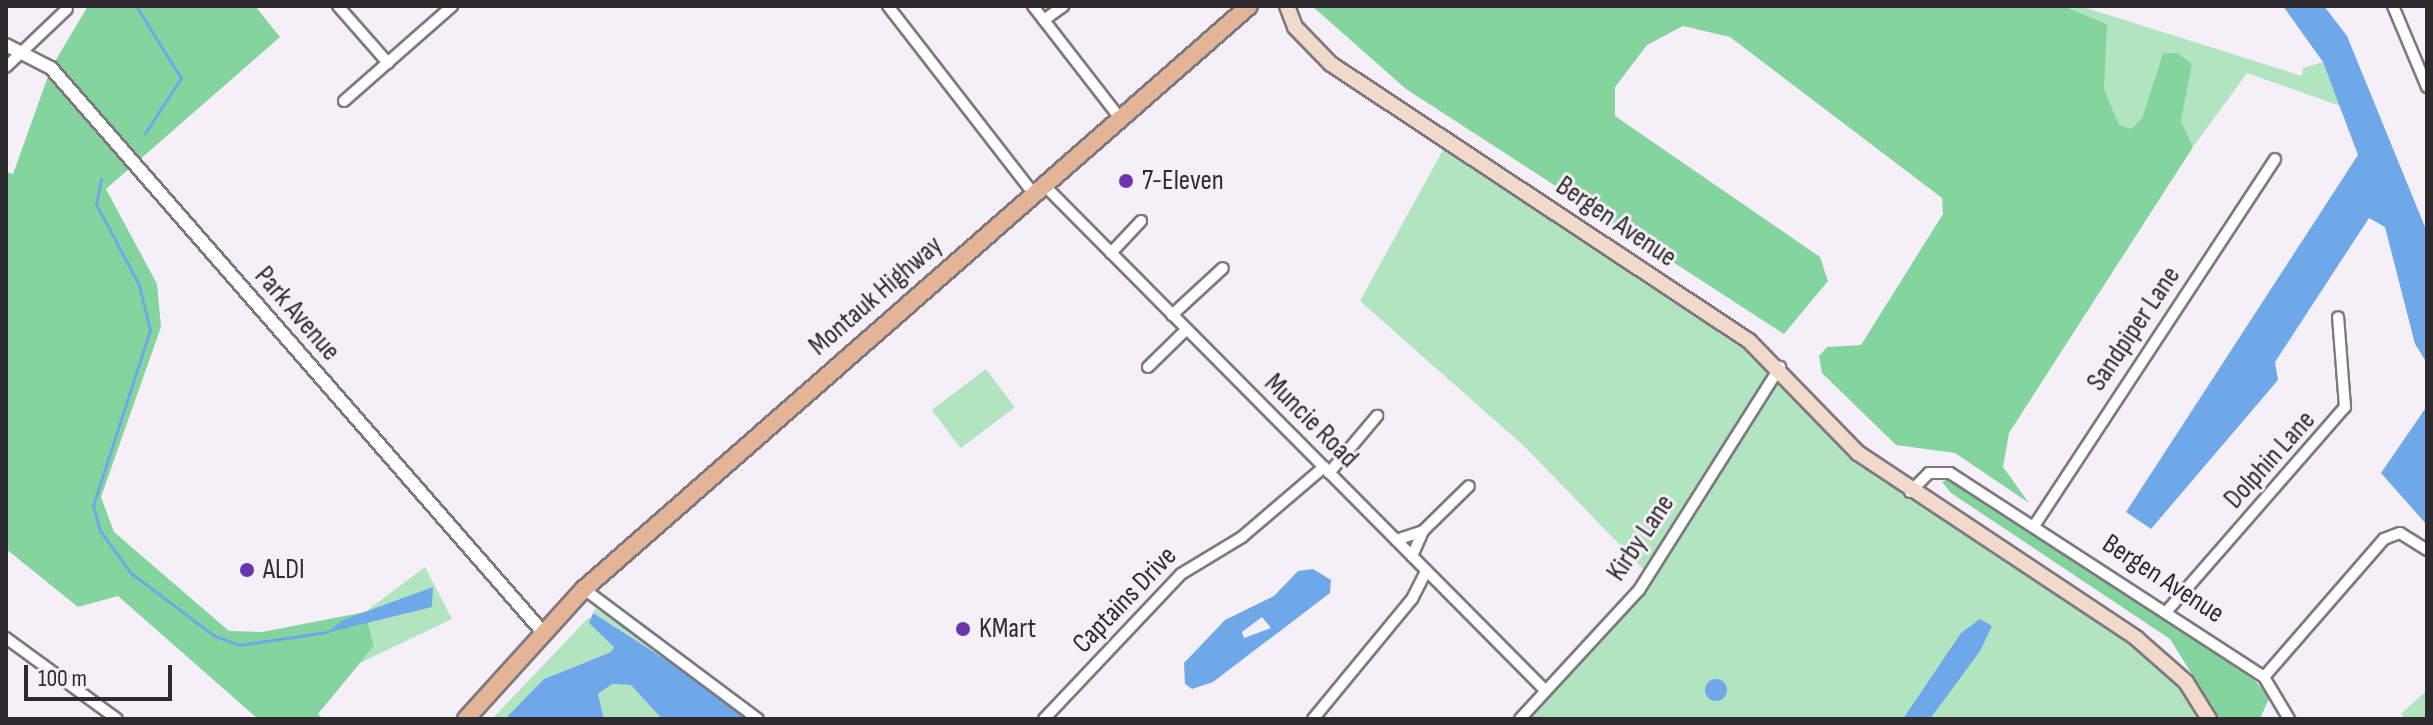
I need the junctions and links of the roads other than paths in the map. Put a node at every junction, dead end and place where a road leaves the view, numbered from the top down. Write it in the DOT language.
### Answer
graph roads {
  1 [pos="338,6"];
  2 [pos="452,6"];
  3 [pos="888,6"];
  4 [pos="1033,6"];
  5 [pos="1063,6"];
  6 [pos="1249,6"];
  7 [pos="1287,6"];
  8 [pos="2393,6"];
  9 [pos="67,9"];
  10 [pos="1044,20"];
  11 [pos="6,45"];
  12 [pos="21,52"];
  13 [pos="388,63"];
  14 [pos="6,67"];
  15 [pos="2427,86"];
  16 [pos="344,101"];
  17 [pos="1120,118"];
  18 [pos="2275,159"];
  19 [pos="1038,189"];
  20 [pos="1141,221"];
  21 [pos="1111,253"];
  22 [pos="1223,268"];
  23 [pos="1172,315"];
  24 [pos="2338,317"];
  25 [pos="1187,329"];
  26 [pos="1148,367"];
  27 [pos="1780,367"];
  28 [pos="1377,416"];
  29 [pos="1327,470"];
  30 [pos="1469,486"];
  31 [pos="1910,492"];
  32 [pos="2034,526"];
  33 [pos="1423,531"];
  34 [pos="1396,540"];
  35 [pos="2427,550"];
  36 [pos="1412,556"];
  37 [pos="1426,571"];
  38 [pos="584,589"];
  39 [pos="2167,611"];
  40 [pos="540,629"];
  41 [pos="6,638"];
  42 [pos="2264,677"];
  43 [pos="1546,691"];
  44 [pos="117,719"];
  45 [pos="466,719"];
  46 [pos="758,719"];
  47 [pos="1044,719"];
  48 [pos="1313,719"];
  49 [pos="1520,719"];
  50 [pos="2209,719"];
  51 [pos="2289,719"];
  1 -- 13 [label="street"];
  2 -- 13 [label="street"];
  3 -- 19 [label="street, Muncie Road"];
  4 -- 10 [label="street"];
  5 -- 10 [label="street"];
  6 -- 17 [label="main road, Montauk Highway"];
  7 -- 27 [label="main road, Bergen Avenue"];
  8 -- 15 [label="street"];
  9 -- 12 [label="street"];
  10 -- 17 [label="street"];
  11 -- 12 [label="street, Park Avenue"];
  12 -- 14 [label="street"];
  12 -- 40 [label="street, Park Avenue"];
  13 -- 16 [label="street"];
  17 -- 19 [label="main road, Montauk Highway"];
  18 -- 32 [label="street, Sandpiper Lane"];
  19 -- 21 [label="street, Muncie Road"];
  19 -- 38 [label="main road, Montauk Highway"];
  20 -- 21 [label="street"];
  21 -- 23 [label="street, Muncie Road"];
  22 -- 23 [label="street"];
  23 -- 25 [label="street, Muncie Road"];
  24 -- 39 [label="street, Dolphin Lane"];
  25 -- 26 [label="street"];
  25 -- 29 [label="street, Muncie Road"];
  27 -- 31 [label="main road, Bergen Avenue"];
  27 -- 43 [label="street, Kirby Lane"];
  28 -- 29 [label="street, Captains Drive"];
  29 -- 34 [label="street, Muncie Road"];
  29 -- 47 [label="street, Captains Drive"];
  30 -- 33 [label="street"];
  31 -- 32 [label="street, Bergen Avenue"];
  31 -- 50 [label="main road, Bergen Avenue"];
  32 -- 39 [label="street, Bergen Avenue"];
  33 -- 34 [label="street"];
  33 -- 36 [label="street"];
  34 -- 36 [label="street, Muncie Road"];
  35 -- 42 [label="street"];
  36 -- 37 [label="street, Muncie Road"];
  37 -- 43 [label="street, Muncie Road"];
  37 -- 48 [label="street"];
  38 -- 40 [label="main road, Montauk Highway"];
  38 -- 46 [label="street"];
  39 -- 42 [label="street, Bergen Avenue"];
  40 -- 45 [label="main road, Montauk Highway"];
  41 -- 44 [label="street"];
  42 -- 51 [label="street, Bergen Avenue"];
  43 -- 49 [label="street, Kirby Lane"];
}
